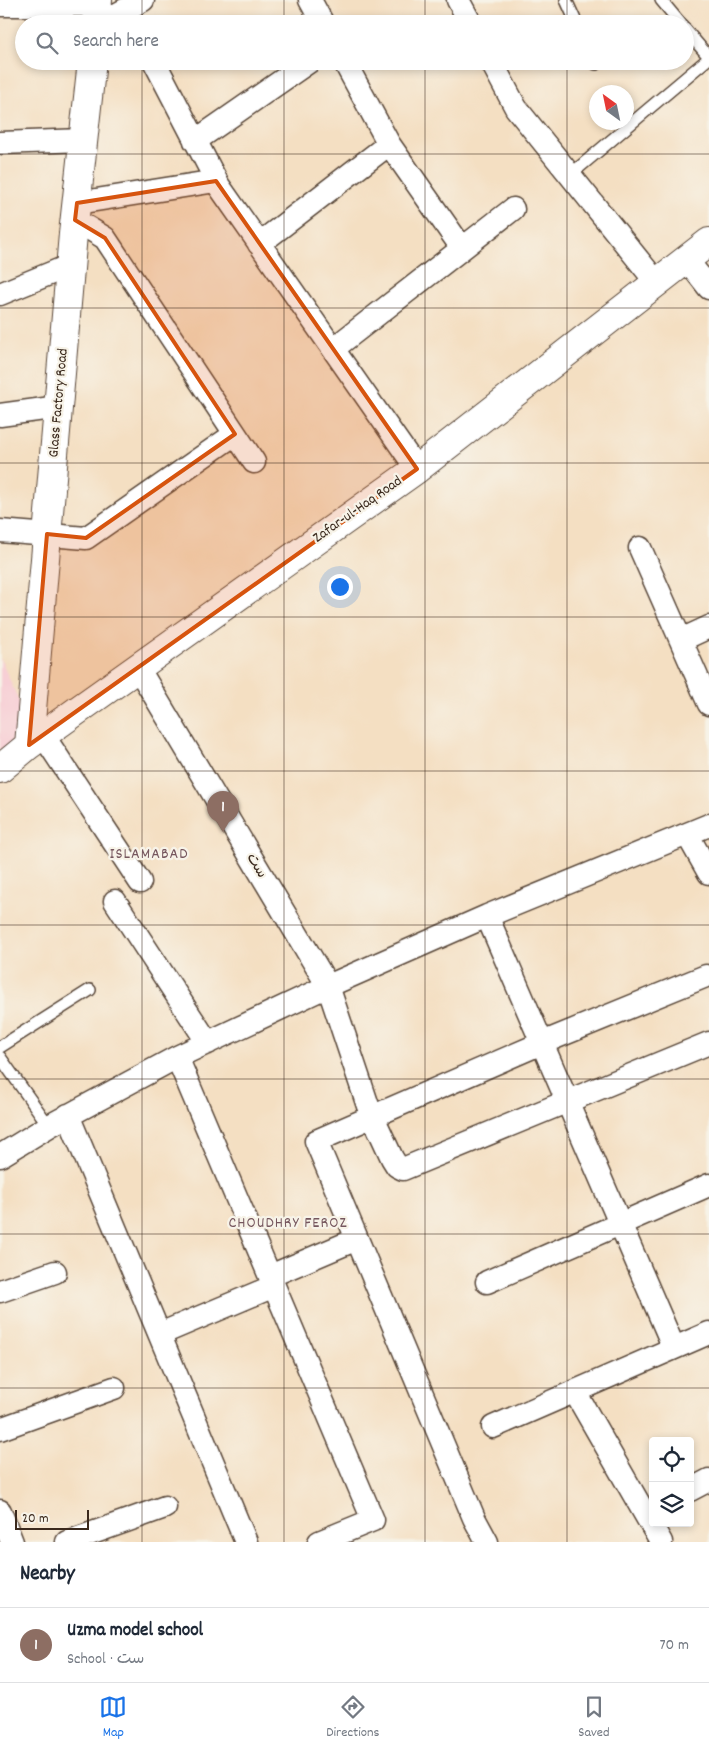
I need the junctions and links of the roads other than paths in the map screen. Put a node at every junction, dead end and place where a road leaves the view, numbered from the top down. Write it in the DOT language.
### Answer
graph roads {
  1 [pos="310,0"];
  2 [pos="458,0"];
  3 [pos="566,0"];
  4 [pos="661,0"];
  5 [pos="0,5"];
  6 [pos="135,11"];
  7 [pos="98,13"];
  8 [pos="318,15"];
  9 [pos="466,15"];
  10 [pos="573,15"];
  11 [pos="674,15"];
  12 [pos="694,40"];
  13 [pos="709,58"];
  14 [pos="91,70"];
  15 [pos="159,70"];
  16 [pos="297,70"];
  17 [pos="349,70"];
  18 [pos="496,70"];
  19 [pos="84,140"];
  20 [pos="195,141"];
  21 [pos="0,143"];
  22 [pos="389,144"];
  23 [pos="570,175"];
  24 [pos="216,181"];
  25 [pos="513,209"];
  26 [pos="76,212"];
  27 [pos="709,242"];
  28 [pos="259,244"];
  29 [pos="462,248"];
  30 [pos="687,260"];
  31 [pos="71,265"];
  32 [pos="657,283"];
  33 [pos="709,288"];
  34 [pos="0,294"];
  35 [pos="333,349"];
  36 [pos="58,407"];
  37 [pos="0,415"];
  38 [pos="235,434"];
  39 [pos="254,462"];
  40 [pos="417,468"];
  41 [pos="0,531"];
  42 [pos="47,534"];
  43 [pos="640,548"];
  44 [pos="709,627"];
  45 [pos="681,640"];
  46 [pos="138,668"];
  47 [pos="709,704"];
  48 [pos="36,740"];
  49 [pos="0,769"];
  50 [pos="709,825"];
  51 [pos="687,834"];
  52 [pos="709,872"];
  53 [pos="140,882"];
  54 [pos="115,901"];
  55 [pos="487,916"];
  56 [pos="706,976"];
  57 [pos="328,986"];
  58 [pos="90,990"];
  59 [pos="208,1043"];
  60 [pos="542,1043"];
  61 [pos="709,1043"];
  62 [pos="0,1047"];
  63 [pos="0,1057"];
  64 [pos="177,1057"];
  65 [pos="568,1102"];
  66 [pos="68,1115"];
  67 [pos="373,1116"];
  68 [pos="49,1126"];
  69 [pos="0,1156"];
  70 [pos="709,1185"];
  71 [pos="620,1224"];
  72 [pos="357,1239"];
  73 [pos="55,1272"];
  74 [pos="272,1281"];
  75 [pos="487,1282"];
  76 [pos="0,1291"];
  77 [pos="709,1333"];
  78 [pos="160,1334"];
  79 [pos="674,1348"];
  80 [pos="114,1388"];
  81 [pos="575,1392"];
  82 [pos="493,1427"];
  83 [pos="0,1429"];
  84 [pos="709,1480"];
  85 [pos="694,1488"];
  86 [pos="165,1507"];
  87 [pos="649,1513"];
  88 [pos="655,1527"];
  89 [pos="322,1541"];
  90 [pos="67,1542"];
  91 [pos="246,1542"];
  92 [pos="487,1542"];
  93 [pos="661,1542"];
  1 -- 8 [label="street"];
  2 -- 9 [label="street"];
  3 -- 10 [label="lane"];
  4 -- 11 [label="lane"];
  5 -- 7 [label="street"];
  6 -- 7 [label="street"];
  12 -- 13 [label="lane"];
  13 -- 23 [label="lane"];
  14 -- 19 [label="street, Glass Factory Road"];
  15 -- 20 [label="street"];
  16 -- 20 [label="street"];
  17 -- 22 [label="street"];
  18 -- 23 [label="street"];
  19 -- 21 [label="street"];
  19 -- 26 [label="street, Glass Factory Road"];
  20 -- 24 [label="street"];
  22 -- 28 [label="street"];
  22 -- 29 [label="street"];
  23 -- 32 [label="street"];
  24 -- 26 [label="street"];
  24 -- 28 [label="street"];
  25 -- 29 [label="street"];
  26 -- 31 [label="street, Glass Factory Road"];
  26 -- 38 [label="street"];
  27 -- 30 [label="street, Zafar-ul-Haq Road"];
  28 -- 35 [label="street"];
  29 -- 35 [label="street"];
  30 -- 32 [label="street, Zafar-ul-Haq Road"];
  30 -- 33 [label="street"];
  31 -- 34 [label="street"];
  31 -- 36 [label="street, Glass Factory Road"];
  32 -- 40 [label="street, Zafar-ul-Haq Road"];
  35 -- 40 [label="street"];
  36 -- 37 [label="street"];
  36 -- 42 [label="street, Glass Factory Road"];
  38 -- 39 [label="street"];
  38 -- 42 [label="street"];
  40 -- 46 [label="street, Zafar-ul-Haq Road"];
  41 -- 42 [label="street"];
  42 -- 48 [label="street, Glass Factory Road"];
  43 -- 45 [label="street"];
  44 -- 45 [label="street"];
  45 -- 47 [label="street"];
  46 -- 48 [label="street, Zafar-ul-Haq Road"];
  46 -- 57 [label="street, ست"];
  48 -- 49 [label="street, Zafar-ul-Haq Road"];
  48 -- 53 [label="street"];
  50 -- 51 [label="street"];
  51 -- 52 [label="street"];
  51 -- 55 [label="street"];
  54 -- 59 [label="street"];
  55 -- 57 [label="street"];
  55 -- 60 [label="street"];
  56 -- 60 [label="street"];
  57 -- 59 [label="street"];
  57 -- 67 [label="street, ست"];
  58 -- 62 [label="lane"];
  59 -- 64 [label="street"];
  60 -- 65 [label="street"];
  60 -- 67 [label="street"];
  61 -- 65 [label="street"];
  63 -- 68 [label="lane"];
  64 -- 66 [label="street"];
  64 -- 74 [label="street"];
  65 -- 67 [label="street, ست"];
  65 -- 71 [label="street"];
  66 -- 68 [label="street"];
  66 -- 78 [label="street"];
  67 -- 72 [label="street"];
  68 -- 69 [label="street"];
  70 -- 71 [label="street"];
  71 -- 75 [label="street"];
  71 -- 79 [label="street"];
  72 -- 74 [label="street"];
  72 -- 92 [label="street"];
  73 -- 76 [label="street"];
  74 -- 78 [label="street"];
  74 -- 89 [label="street"];
  77 -- 79 [label="street"];
  78 -- 91 [label="street"];
  79 -- 81 [label="street"];
  80 -- 83 [label="street"];
  81 -- 82 [label="street"];
  81 -- 87 [label="street"];
  84 -- 85 [label="street"];
  86 -- 90 [label="street"];
  88 -- 93 [label="street"];
}
